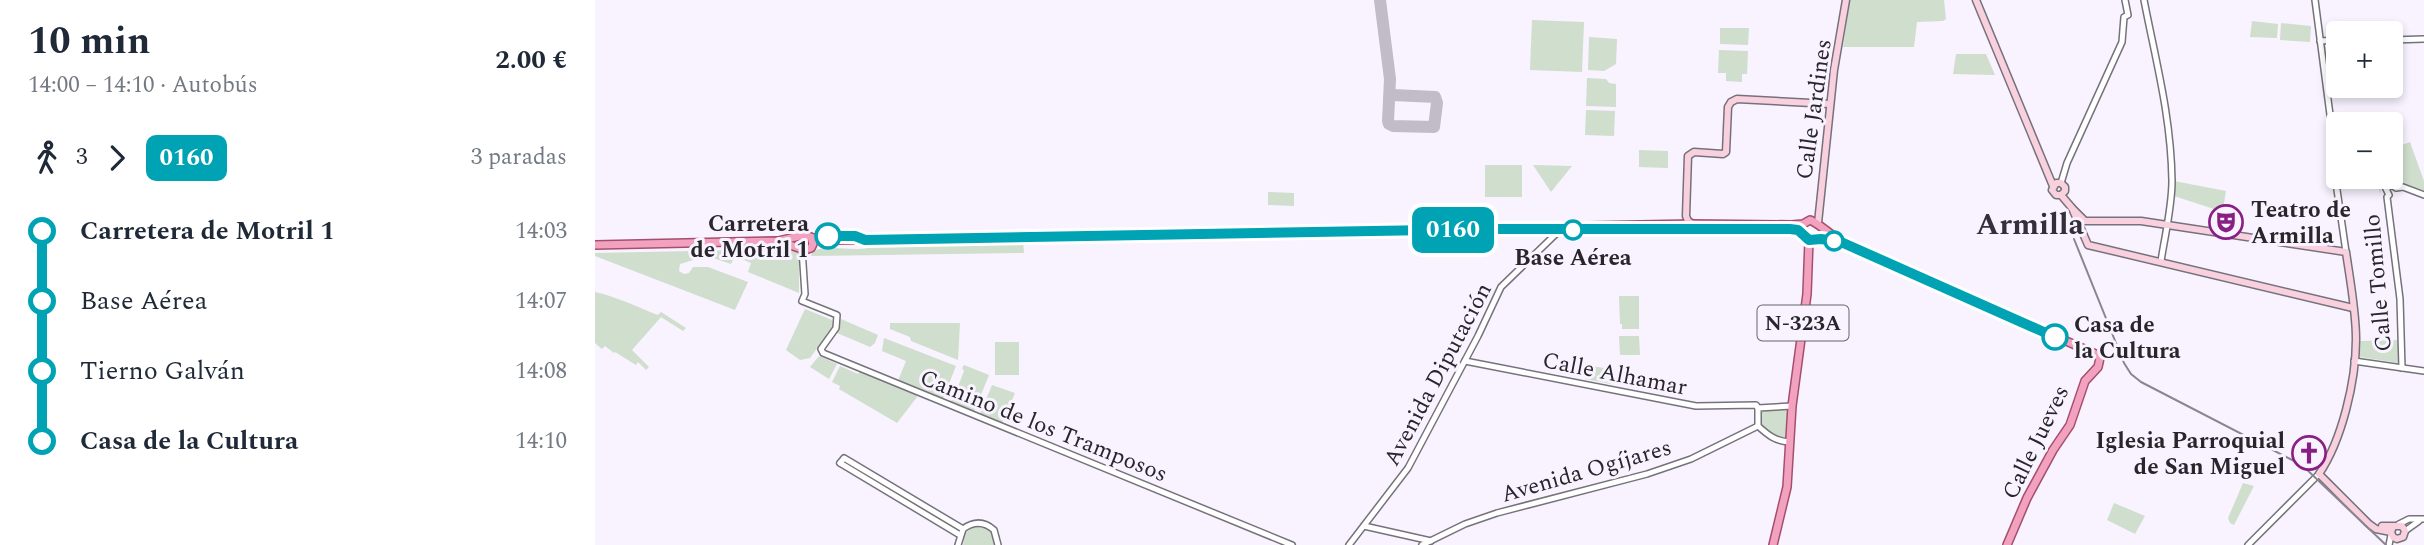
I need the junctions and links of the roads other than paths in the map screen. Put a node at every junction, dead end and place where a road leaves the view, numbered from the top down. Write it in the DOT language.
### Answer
graph roads {
  1 [pos="1846,0"];
  2 [pos="1976,0"];
  3 [pos="2125,0"];
  4 [pos="2315,0"];
  5 [pos="2144,1"];
  6 [pos="2424,39"];
  7 [pos="2403,40"];
  8 [pos="2320,41"];
  9 [pos="2326,41"];
  10 [pos="1830,104"];
  11 [pos="2061,183"];
  12 [pos="2053,186"];
  13 [pos="2061,195"];
  14 [pos="2424,195"];
  15 [pos="2072,208"];
  16 [pos="1686,216"];
  17 [pos="1676,224"];
  18 [pos="1692,224"];
  19 [pos="2166,225"];
  20 [pos="1819,226"];
  21 [pos="1560,228"];
  22 [pos="1712,228"];
  23 [pos="1802,229"];
  24 [pos="1812,240"];
  25 [pos="778,241"];
  26 [pos="1841,242"];
  27 [pos="595,245"];
  28 [pos="807,246"];
  29 [pos="2345,252"];
  30 [pos="2161,261"];
  31 [pos="2351,294"];
  32 [pos="2353,308"];
  33 [pos="1465,360"];
  34 [pos="2354,361"];
  35 [pos="2402,368"];
  36 [pos="2424,372"];
  37 [pos="1792,406"];
  38 [pos="1758,408"];
  39 [pos="1758,426"];
  40 [pos="1790,442"];
  41 [pos="2319,474"];
  42 [pos="2424,519"];
  43 [pos="1364,526"];
  44 [pos="961,532"];
  45 [pos="2397,537"];
  46 [pos="1431,541"];
  47 [pos="1351,544"];
  48 [pos="958,545"];
  49 [pos="998,545"];
  50 [pos="1292,545"];
  51 [pos="1422,545"];
  52 [pos="1773,545"];
  53 [pos="2007,545"];
  54 [pos="2248,545"];
  1 -- 10 [label="main road, Calle Jardines"];
  2 -- 12 [label="main road"];
  3 -- 11 [label="street"];
  4 -- 8 [label="street"];
  5 -- 19 [label="street"];
  6 -- 7 [label="street"];
  8 -- 9 [label="street"];
  8 -- 29 [label="street"];
  10 -- 16 [label="main road"];
  10 -- 20 [label="main road, Calle Jardines"];
  11 -- 12 [label="main road"];
  11 -- 13 [label="main road"];
  12 -- 13 [label="main road"];
  13 -- 15 [label="main road"];
  14 -- 35 [label="street, Calle Tomillo"];
  15 -- 19 [label="main road"];
  15 -- 30 [label="main road"];
  16 -- 17 [label="main road"];
  16 -- 18 [label="main road"];
  17 -- 18 [label="main road"];
  17 -- 21 [label="main road"];
  18 -- 22 [label="main road"];
  18 -- 23 [label="main road"];
  19 -- 29 [label="main road"];
  19 -- 30 [label="street"];
  20 -- 23 [label="main road"];
  20 -- 24 [label="main road, N-323A"];
  20 -- 26 [label="main road"];
  21 -- 22 [label="main road"];
  21 -- 28 [label="main road"];
  21 -- 33 [label="street, Avenida Diputación"];
  22 -- 23 [label="main road"];
  23 -- 24 [label="main road"];
  24 -- 26 [label="main road"];
  24 -- 37 [label="main road, N-323A"];
  25 -- 27 [label="main road"];
  25 -- 28 [label="main road"];
  25 -- 28 [label="main road"];
  26 -- 53 [label="main road, Calle Jueves"];
  28 -- 50 [label="street, Camino de los Tramposos"];
  29 -- 31 [label="main road"];
  29 -- 31 [label="main road"];
  30 -- 32 [label="main road"];
  31 -- 32 [label="main road"];
  32 -- 34 [label="main road"];
  33 -- 38 [label="street, Calle Alhamar"];
  33 -- 43 [label="street, Avenida Diputación"];
  34 -- 35 [label="street"];
  34 -- 41 [label="main road"];
  35 -- 36 [label="street"];
  37 -- 38 [label="street, Calle Alhamar"];
  37 -- 40 [label="main road, N-323A"];
  38 -- 39 [label="street"];
  39 -- 40 [label="street"];
  39 -- 46 [label="street, Avenida Ogíjares"];
  40 -- 52 [label="main road, N-323A"];
  41 -- 45 [label="main road"];
  41 -- 54 [label="street"];
  42 -- 45 [label="street"];
  43 -- 46 [label="street"];
  43 -- 47 [label="street, Avenida Diputación"];
  44 -- 44 [label="street"];
  44 -- 48 [label="street"];
  44 -- 49 [label="street"];
  46 -- 51 [label="street, Avenida Ogíjares"];
}
